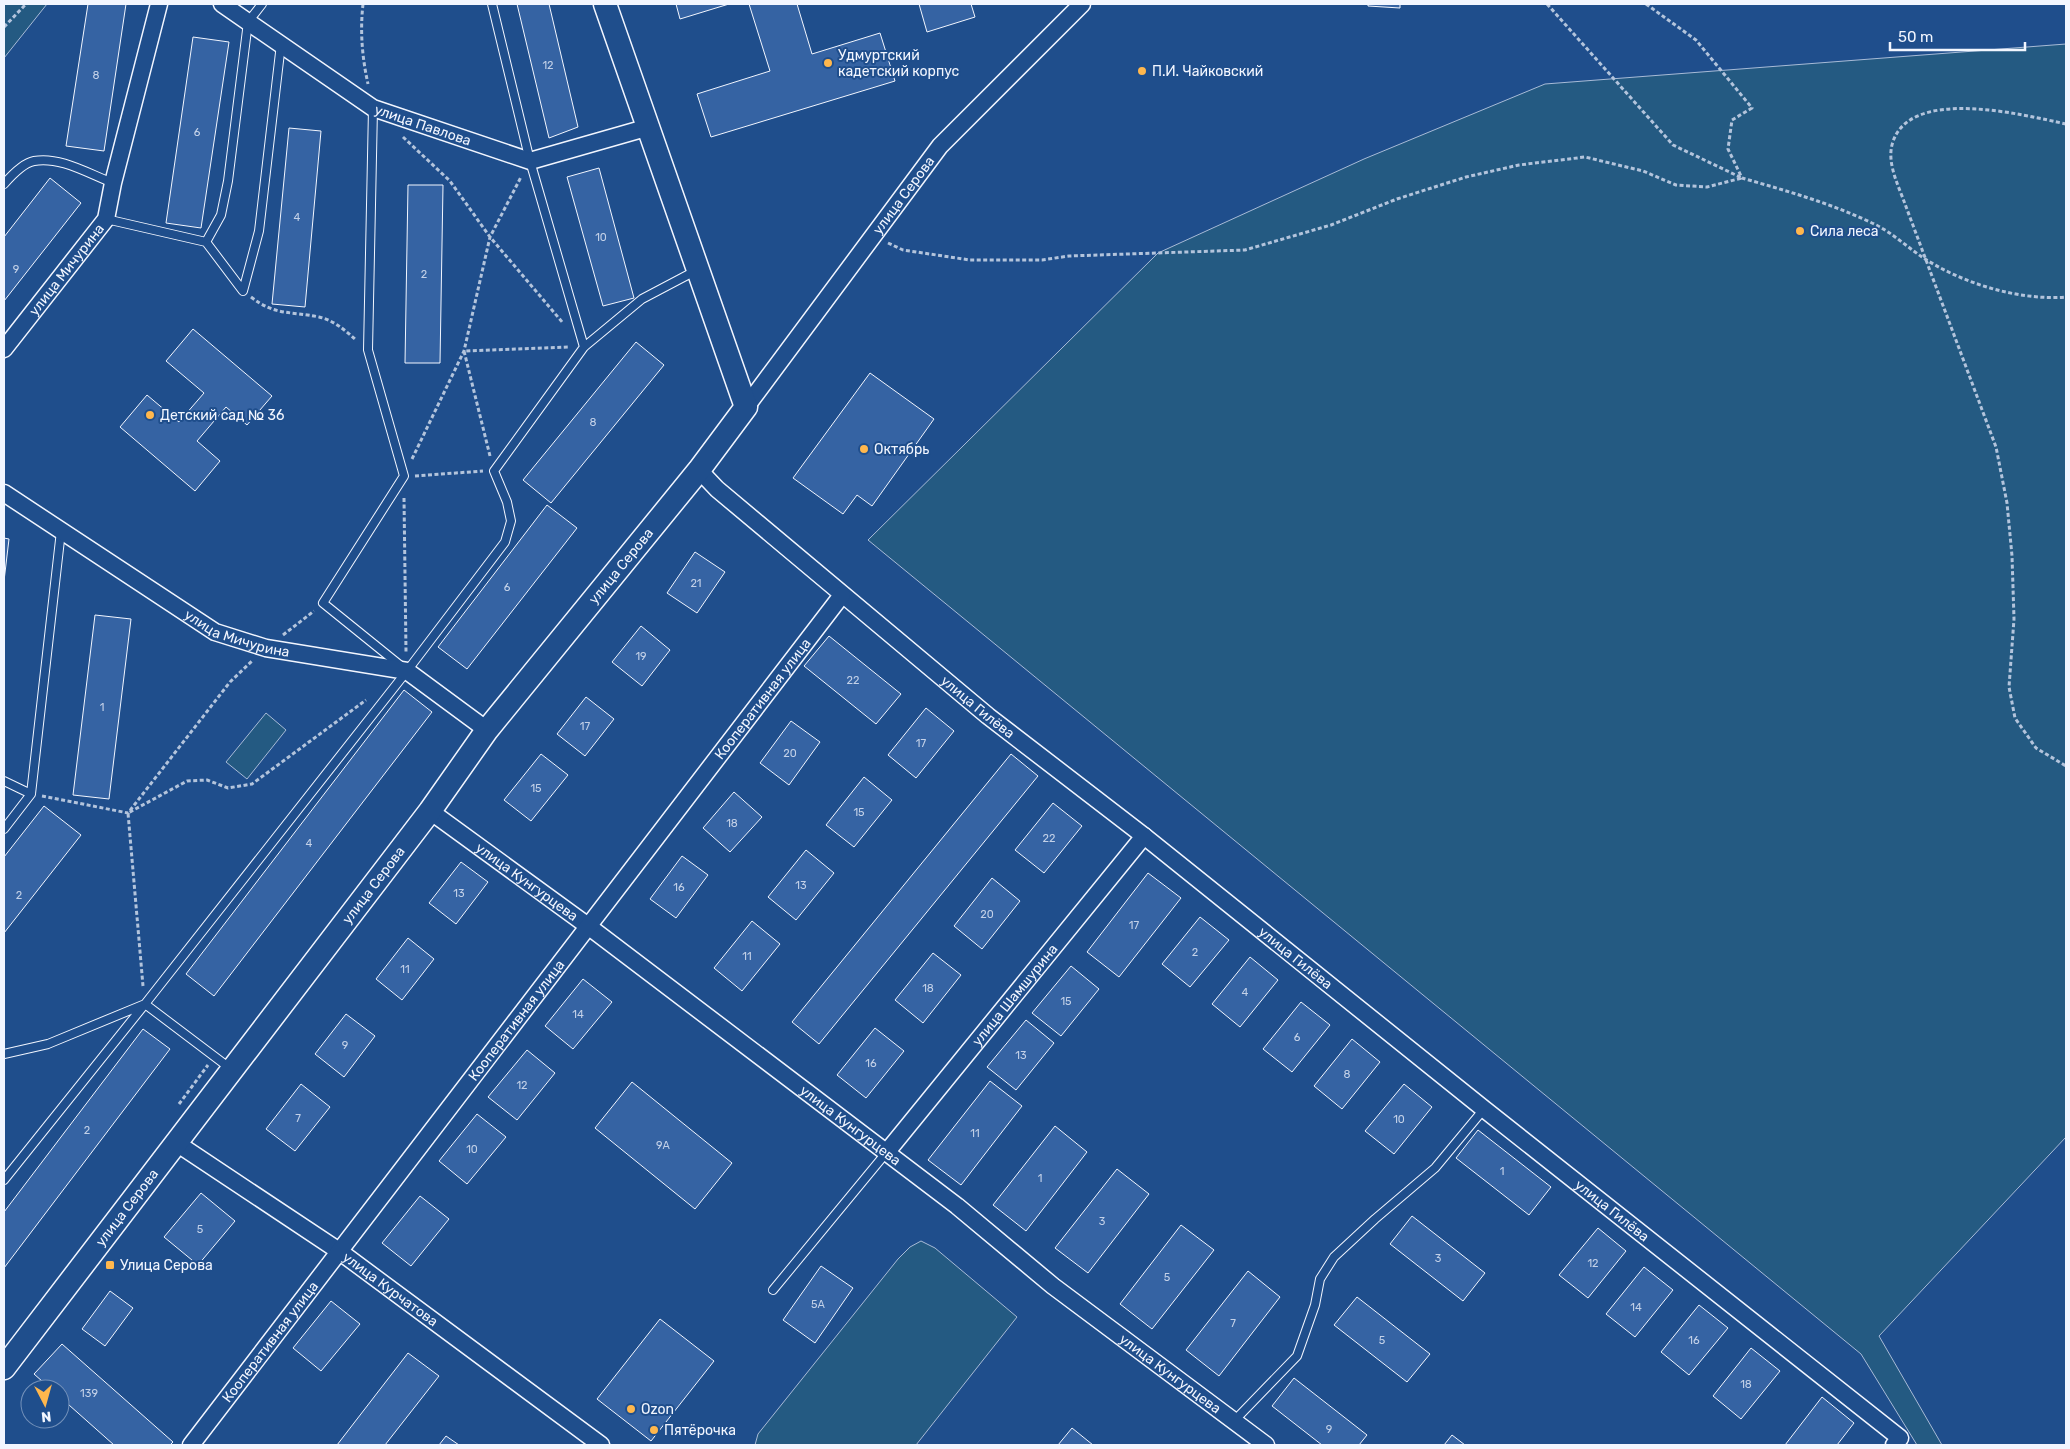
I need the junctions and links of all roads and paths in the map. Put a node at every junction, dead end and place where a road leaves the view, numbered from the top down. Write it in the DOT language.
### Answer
graph roads {
  1 [pos="26,4"];
  2 [pos="159,4"];
  3 [pos="222,4"];
  4 [pos="262,4"];
  5 [pos="363,4"];
  6 [pos="492,4"];
  7 [pos="605,4"];
  8 [pos="1082,4"];
  9 [pos="1546,4"];
  10 [pos="1646,4"];
  11 [pos="248,22"];
  12 [pos="4,27"];
  13 [pos="281,44"];
  14 [pos="373,108"];
  15 [pos="2066,124"];
  16 [pos="649,127"];
  17 [pos="401,134"];
  18 [pos="530,161"];
  19 [pos="1742,178"];
  20 [pos="112,183"];
  21 [pos="4,184"];
  22 [pos="106,219"];
  23 [pos="876,232"];
  24 [pos="490,237"];
  25 [pos="206,242"];
  26 [pos="1924,258"];
  27 [pos="698,269"];
  28 [pos="243,291"];
  29 [pos="2066,297"];
  30 [pos="584,347"];
  31 [pos="4,349"];
  32 [pos="368,350"];
  33 [pos="464,351"];
  34 [pos="746,407"];
  35 [pos="699,470"];
  36 [pos="494,471"];
  37 [pos="404,476"];
  38 [pos="4,493"];
  39 [pos="62,531"];
  40 [pos="842,595"];
  41 [pos="323,603"];
  42 [pos="266,648"];
  43 [pos="407,671"];
  44 [pos="368,699"];
  45 [pos="487,730"];
  46 [pos="2066,766"];
  47 [pos="4,781"];
  48 [pos="31,794"];
  49 [pos="430,811"];
  50 [pos="128,813"];
  51 [pos="4,829"];
  52 [pos="1144,836"];
  53 [pos="588,926"];
  54 [pos="145,1004"];
  55 [pos="4,1054"];
  56 [pos="231,1069"];
  57 [pos="1484,1109"];
  58 [pos="175,1142"];
  59 [pos="886,1153"];
  60 [pos="4,1180"];
  61 [pos="339,1251"];
  62 [pos="773,1290"];
  63 [pos="4,1368"];
  64 [pos="1234,1421"];
  65 [pos="1897,1442"];
  66 [pos="191,1445"];
  67 [pos="601,1445"];
  68 [pos="1266,1445"];
  1 -- 12 [label="path"];
  2 -- 20 [label="street"];
  3 -- 11 [label="street, улица Павлова"];
  4 -- 11 [label="lane"];
  5 -- 14 [label="path"];
  6 -- 18 [label="lane"];
  7 -- 16 [label="main road"];
  8 -- 23 [label="street, улица Серова"];
  9 -- 19 [label="path"];
  10 -- 19 [label="path"];
  11 -- 13 [label="street, улица Павлова"];
  11 -- 25 [label="lane"];
  13 -- 14 [label="street, улица Павлова"];
  13 -- 28 [label="lane"];
  14 -- 18 [label="street, улица Павлова"];
  14 -- 32 [label="lane"];
  15 -- 26 [label="path"];
  16 -- 18 [label="street"];
  16 -- 27 [label="main road"];
  17 -- 24 [label="path"];
  18 -- 24 [label="path"];
  18 -- 30 [label="lane"];
  19 -- 23 [label="path"];
  19 -- 26 [label="path"];
  20 -- 21 [label="lane"];
  20 -- 22 [label="street, улица Мичурина"];
  22 -- 25 [label="lane"];
  22 -- 31 [label="street, улица Мичурина"];
  23 -- 34 [label="street, улица Серова"];
  24 -- 30 [label="path"];
  24 -- 33 [label="path"];
  25 -- 28 [label="lane"];
  26 -- 29 [label="path"];
  26 -- 46 [label="path"];
  27 -- 30 [label="lane"];
  27 -- 34 [label="main road"];
  28 -- 32 [label="path"];
  30 -- 33 [label="path"];
  30 -- 36 [label="lane"];
  32 -- 37 [label="lane"];
  33 -- 36 [label="path"];
  33 -- 37 [label="path"];
  34 -- 35 [label="main road, улица Серова"];
  35 -- 40 [label="street, улица Гилёва"];
  35 -- 45 [label="main road, улица Серова"];
  36 -- 37 [label="path"];
  36 -- 43 [label="lane"];
  37 -- 41 [label="lane"];
  37 -- 43 [label="path"];
  38 -- 39 [label="street, улица Мичурина"];
  39 -- 42 [label="street, улица Мичурина"];
  39 -- 48 [label="lane"];
  40 -- 52 [label="street, улица Гилёва"];
  40 -- 53 [label="street, Кооперативная улица"];
  41 -- 42 [label="path"];
  41 -- 43 [label="lane"];
  42 -- 43 [label="street, улица Мичурина"];
  42 -- 50 [label="path"];
  43 -- 45 [label="street, улица Мичурина"];
  43 -- 54 [label="lane"];
  44 -- 50 [label="path"];
  45 -- 49 [label="main road, улица Серова"];
  47 -- 48 [label="lane"];
  48 -- 50 [label="path"];
  48 -- 51 [label="lane"];
  49 -- 53 [label="street, улица Кунгурцева"];
  49 -- 56 [label="main road, улица Серова"];
  50 -- 54 [label="path"];
  52 -- 57 [label="street, улица Гилёва"];
  52 -- 59 [label="street, улица Шамшурина"];
  53 -- 59 [label="street, улица Кунгурцева"];
  53 -- 61 [label="street, Кооперативная улица"];
  54 -- 55 [label="lane"];
  54 -- 56 [label="lane"];
  54 -- 60 [label="lane"];
  56 -- 58 [label="main road, улица Серова"];
  57 -- 64 [label="lane"];
  57 -- 65 [label="street, улица Гилёва"];
  58 -- 61 [label="street, улица Курчатова"];
  58 -- 63 [label="main road, улица Серова"];
  59 -- 62 [label="lane"];
  59 -- 64 [label="street, улица Кунгурцева"];
  61 -- 66 [label="street, Кооперативная улица"];
  61 -- 67 [label="street, улица Курчатова"];
  64 -- 68 [label="street, улица Кунгурцева"];
}
